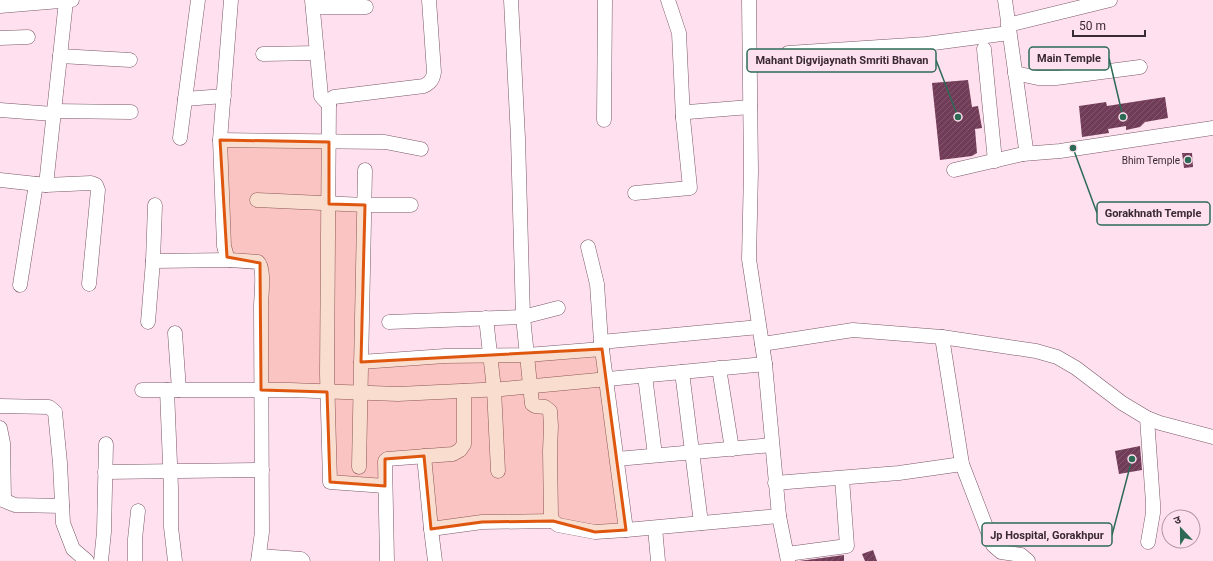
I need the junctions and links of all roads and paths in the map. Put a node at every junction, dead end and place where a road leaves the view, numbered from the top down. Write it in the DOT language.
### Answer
graph roads {
  1 [pos="198,0"];
  2 [pos="231,0"];
  3 [pos="430,0"];
  4 [pos="511,0"];
  5 [pos="605,0"];
  6 [pos="668,0"];
  7 [pos="749,0"];
  8 [pos="1005,0"];
  9 [pos="1110,0"];
  10 [pos="69,1"];
  11 [pos="313,3"];
  12 [pos="0,6"];
  13 [pos="1062,6"];
  14 [pos="366,7"];
  15 [pos="1009,29"];
  16 [pos="28,37"];
  17 [pos="0,38"];
  18 [pos="984,49"];
  19 [pos="317,53"];
  20 [pos="788,53"];
  21 [pos="263,54"];
  22 [pos="60,56"];
  23 [pos="130,60"];
  24 [pos="1140,67"];
  25 [pos="1015,73"];
  26 [pos="224,96"];
  27 [pos="185,99"];
  28 [pos="330,105"];
  29 [pos="750,107"];
  30 [pos="0,110"];
  31 [pos="131,112"];
  32 [pos="53,113"];
  33 [pos="683,118"];
  34 [pos="604,120"];
  35 [pos="1213,128"];
  36 [pos="180,138"];
  37 [pos="220,140"];
  38 [pos="329,142"];
  39 [pos="421,148"];
  40 [pos="1023,154"];
  41 [pos="995,161"];
  42 [pos="365,170"];
  43 [pos="954,170"];
  44 [pos="0,180"];
  45 [pos="41,184"];
  46 [pos="635,193"];
  47 [pos="257,200"];
  48 [pos="329,204"];
  49 [pos="155,205"];
  50 [pos="365,205"];
  51 [pos="411,205"];
  52 [pos="588,247"];
  53 [pos="230,260"];
  54 [pos="153,261"];
  55 [pos="88,284"];
  56 [pos="20,285"];
  57 [pos="558,308"];
  58 [pos="523,317"];
  59 [pos="486,318"];
  60 [pos="148,322"];
  61 [pos="389,322"];
  62 [pos="759,327"];
  63 [pos="175,333"];
  64 [pos="942,337"];
  65 [pos="762,344"];
  66 [pos="602,346"];
  67 [pos="490,355"];
  68 [pos="527,355"];
  69 [pos="361,362"];
  70 [pos="764,364"];
  71 [pos="719,368"];
  72 [pos="682,372"];
  73 [pos="645,376"];
  74 [pos="607,380"];
  75 [pos="531,386"];
  76 [pos="142,390"];
  77 [pos="173,390"];
  78 [pos="261,390"];
  79 [pos="494,390"];
  80 [pos="464,391"];
  81 [pos="327,392"];
  82 [pos="361,393"];
  83 [pos="0,406"];
  84 [pos="1147,418"];
  85 [pos="0,428"];
  86 [pos="1213,437"];
  87 [pos="106,444"];
  88 [pos="772,445"];
  89 [pos="732,449"];
  90 [pos="692,452"];
  91 [pos="655,455"];
  92 [pos="424,456"];
  93 [pos="617,459"];
  94 [pos="962,464"];
  95 [pos="359,467"];
  96 [pos="262,470"];
  97 [pos="170,471"];
  98 [pos="498,471"];
  99 [pos="105,472"];
  100 [pos="842,478"];
  101 [pos="775,483"];
  102 [pos="385,486"];
  103 [pos="2,500"];
  104 [pos="62,506"];
  105 [pos="138,511"];
  106 [pos="779,516"];
  107 [pos="553,521"];
  108 [pos="701,523"];
  109 [pos="655,528"];
  110 [pos="431,529"];
  111 [pos="626,530"];
  112 [pos="1148,542"];
  113 [pos="787,558"];
  114 [pos="258,559"];
  115 [pos="87,561"];
  116 [pos="101,561"];
  117 [pos="135,561"];
  118 [pos="175,561"];
  119 [pos="303,561"];
  120 [pos="387,561"];
  121 [pos="435,561"];
  122 [pos="658,561"];
  123 [pos="1028,561"];
  1 -- 27 [label="street"];
  2 -- 26 [label="street"];
  3 -- 28 [label="street"];
  4 -- 58 [label="street"];
  5 -- 34 [label="street"];
  6 -- 33 [label="street"];
  7 -- 29 [label="street"];
  8 -- 15 [label="street"];
  9 -- 13 [label="street"];
  10 -- 12 [label="street"];
  10 -- 22 [label="street"];
  11 -- 14 [label="street"];
  11 -- 19 [label="street"];
  13 -- 15 [label="street"];
  15 -- 20 [label="street"];
  15 -- 25 [label="street"];
  16 -- 17 [label="street"];
  18 -- 41 [label="street"];
  19 -- 21 [label="street"];
  19 -- 28 [label="street"];
  22 -- 23 [label="street"];
  22 -- 32 [label="street"];
  24 -- 25 [label="street"];
  25 -- 40 [label="street"];
  26 -- 27 [label="street"];
  26 -- 37 [label="street"];
  27 -- 36 [label="street"];
  28 -- 38 [label="street"];
  29 -- 33 [label="street"];
  29 -- 62 [label="street"];
  30 -- 32 [label="street"];
  31 -- 32 [label="street"];
  32 -- 45 [label="street"];
  33 -- 46 [label="street"];
  35 -- 40 [label="street"];
  37 -- 38 [label="street"];
  37 -- 53 [label="street"];
  38 -- 39 [label="street"];
  38 -- 48 [label="street"];
  40 -- 41 [label="street"];
  41 -- 43 [label="street"];
  42 -- 50 [label="street"];
  44 -- 45 [label="street"];
  45 -- 55 [label="street"];
  45 -- 56 [label="street"];
  47 -- 48 [label="street"];
  48 -- 50 [label="street"];
  48 -- 81 [label="street"];
  49 -- 54 [label="street"];
  50 -- 51 [label="street"];
  50 -- 69 [label="street"];
  52 -- 66 [label="street"];
  53 -- 54 [label="street"];
  53 -- 78 [label="street"];
  54 -- 60 [label="street"];
  57 -- 58 [label="street"];
  58 -- 59 [label="street"];
  58 -- 68 [label="street"];
  59 -- 61 [label="street"];
  59 -- 67 [label="street"];
  62 -- 65 [label="street"];
  62 -- 66 [label="street"];
  63 -- 77 [label="street"];
  64 -- 65 [label="street"];
  64 -- 84 [label="street"];
  64 -- 94 [label="street"];
  65 -- 70 [label="street"];
  66 -- 68 [label="street"];
  66 -- 74 [label="street"];
  67 -- 68 [label="street"];
  67 -- 69 [label="street"];
  67 -- 79 [label="street"];
  68 -- 75 [label="street"];
  69 -- 82 [label="street"];
  70 -- 71 [label="street"];
  70 -- 88 [label="street"];
  71 -- 72 [label="street"];
  71 -- 89 [label="street"];
  72 -- 73 [label="street"];
  72 -- 90 [label="street"];
  73 -- 74 [label="street"];
  73 -- 91 [label="street"];
  74 -- 75 [label="street"];
  74 -- 93 [label="street"];
  75 -- 79 [label="street"];
  75 -- 107 [label="street"];
  76 -- 77 [label="street"];
  77 -- 78 [label="street"];
  77 -- 97 [label="street"];
  78 -- 81 [label="street"];
  78 -- 96 [label="street"];
  79 -- 80 [label="street"];
  79 -- 98 [label="street"];
  80 -- 82 [label="street"];
  80 -- 92 [label="street"];
  81 -- 82 [label="street"];
  81 -- 102 [label="street"];
  82 -- 95 [label="street"];
  83 -- 104 [label="street"];
  84 -- 86 [label="street"];
  84 -- 112 [label="street"];
  85 -- 103 [label="street"];
  87 -- 99 [label="street"];
  88 -- 89 [label="street"];
  88 -- 101 [label="street"];
  89 -- 90 [label="street"];
  90 -- 91 [label="street"];
  90 -- 108 [label="street"];
  91 -- 93 [label="street"];
  92 -- 102 [label="street"];
  92 -- 110 [label="street"];
  93 -- 111 [label="street"];
  94 -- 100 [label="street"];
  94 -- 123 [label="street"];
  96 -- 97 [label="street"];
  96 -- 114 [label="street"];
  97 -- 99 [label="street"];
  97 -- 118 [label="street"];
  99 -- 116 [label="street"];
  100 -- 101 [label="street"];
  100 -- 113 [label="street"];
  101 -- 106 [label="street"];
  102 -- 120 [label="street"];
  103 -- 104 [label="street"];
  104 -- 115 [label="street"];
  105 -- 117 [label="street"];
  106 -- 108 [label="street"];
  106 -- 113 [label="street"];
  107 -- 110 [label="street"];
  107 -- 111 [label="street"];
  108 -- 109 [label="street"];
  109 -- 111 [label="street"];
  109 -- 122 [label="street"];
  110 -- 121 [label="street"];
  114 -- 119 [label="street"];
}
